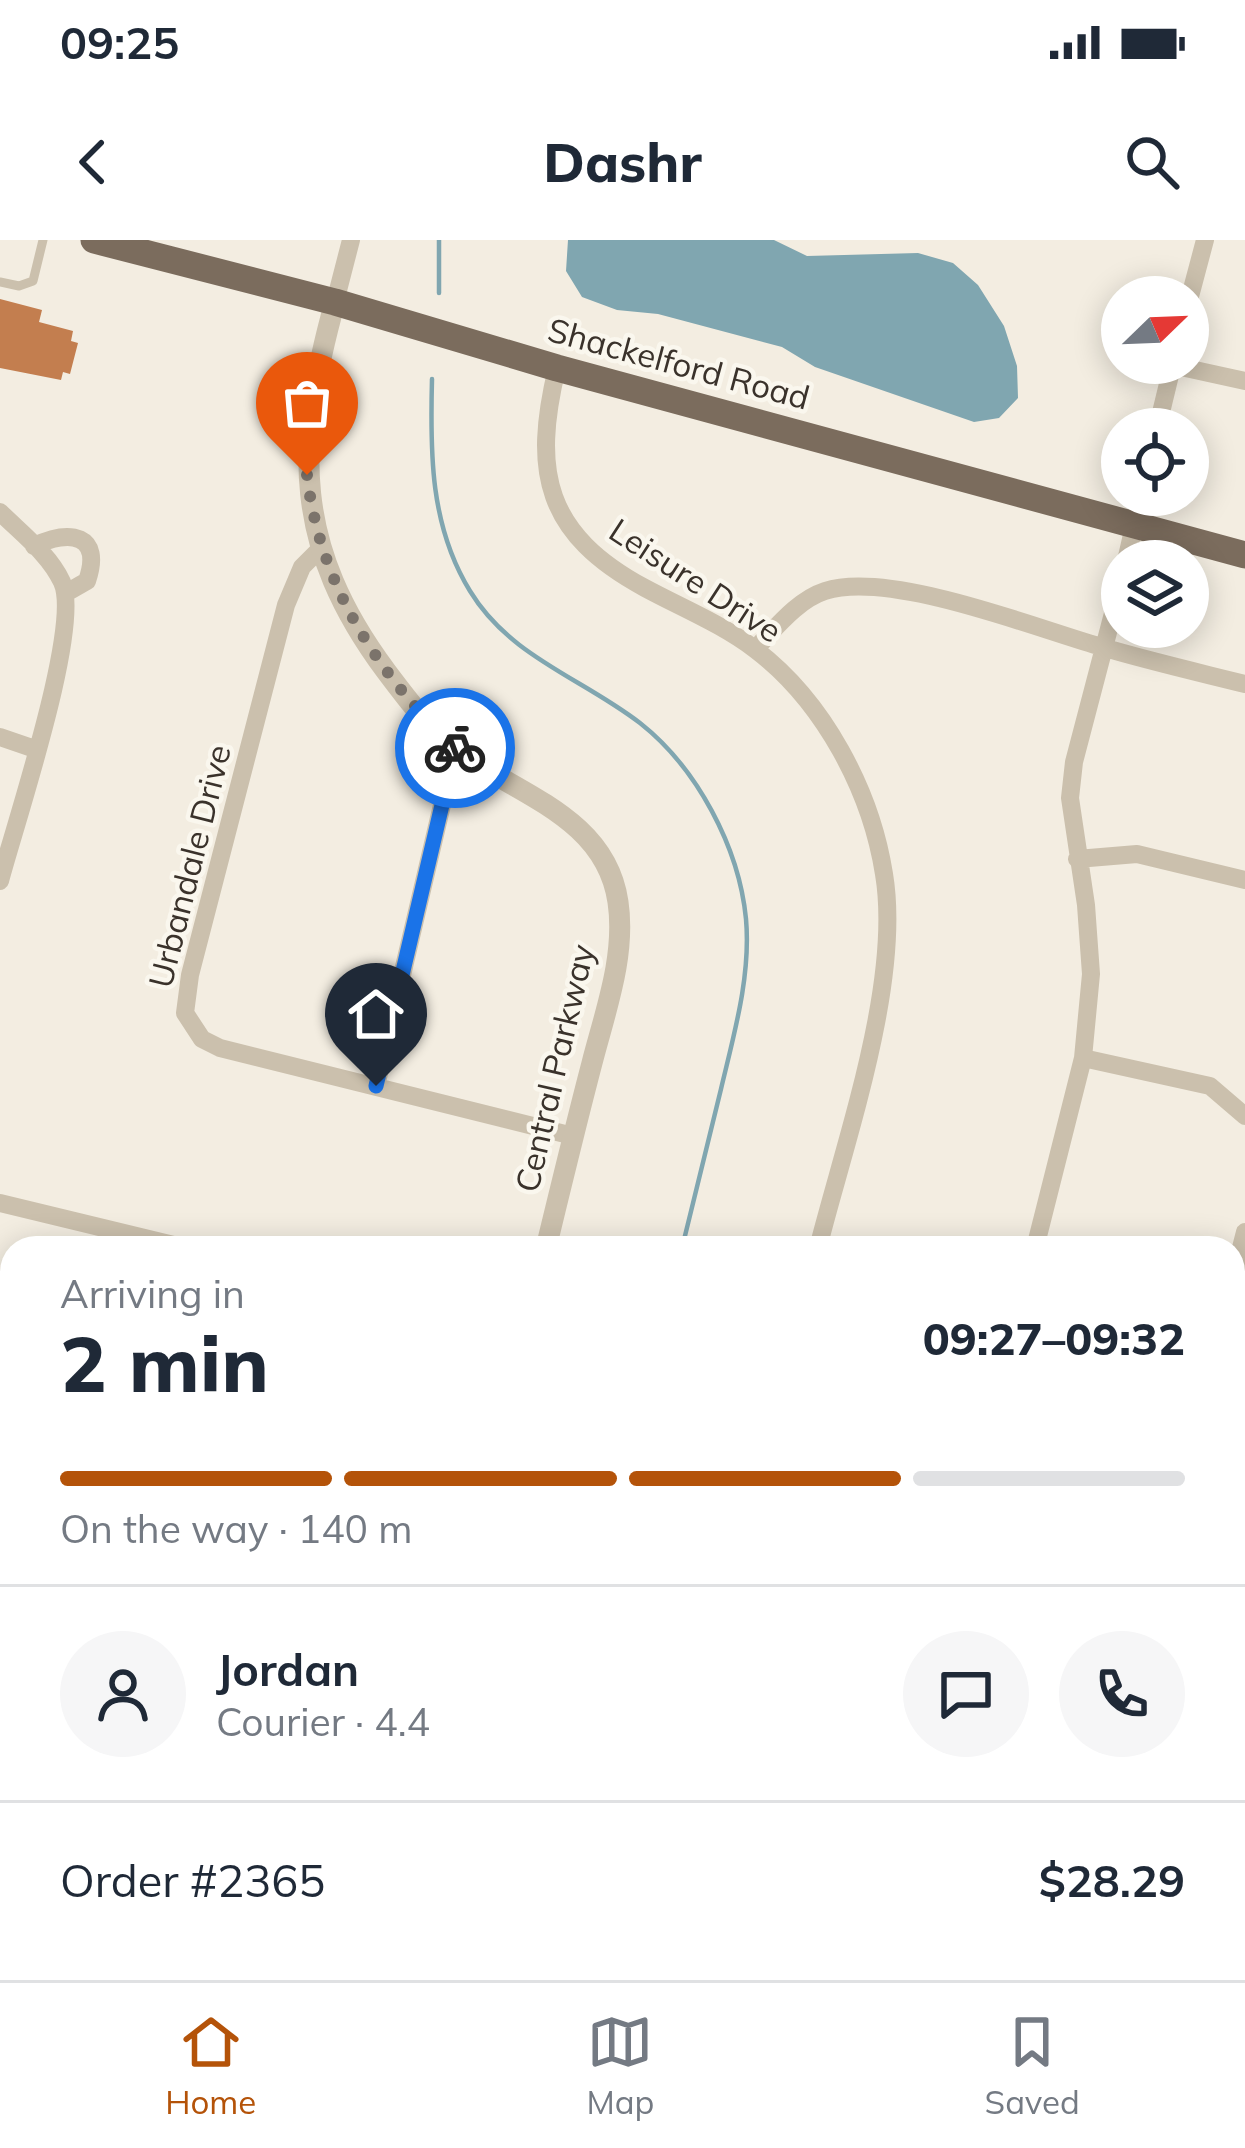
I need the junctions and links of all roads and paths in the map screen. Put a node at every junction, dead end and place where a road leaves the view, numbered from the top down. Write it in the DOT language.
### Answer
graph roads {
  1 [pos="43,240"];
  2 [pos="94,240"];
  3 [pos="351,240"];
  4 [pos="1204,240"];
  5 [pos="1195,276"];
  6 [pos="0,282"];
  7 [pos="335,302"];
  8 [pos="557,368"];
  9 [pos="1209,372"];
  10 [pos="1245,381"];
  11 [pos="0,512"];
  12 [pos="1136,516"];
  13 [pos="1134,525"];
  14 [pos="1131,540"];
  15 [pos="34,546"];
  16 [pos="320,549"];
  17 [pos="1245,555"];
  18 [pos="66,593"];
  19 [pos="1101,646"];
  20 [pos="1107,648"];
  21 [pos="755,649"];
  22 [pos="1245,684"];
  23 [pos="0,737"];
  24 [pos="35,749"];
  25 [pos="458,751"];
  26 [pos="1077,859"];
  27 [pos="1245,880"];
  28 [pos="0,881"];
  29 [pos="1083,1058"];
  30 [pos="376,1086"];
  31 [pos="1245,1115"];
  32 [pos="573,1136"];
  33 [pos="0,1203"];
  34 [pos="136,1236"];
  35 [pos="549,1236"];
  36 [pos="821,1236"];
  37 [pos="1038,1236"];
  1 -- 6 [label="lane"];
  2 -- 7 [label="main road, Shackelford Road"];
  3 -- 7 [label="street, Central Parkway"];
  4 -- 5 [label="street"];
  7 -- 8 [label="main road, Shackelford Road"];
  7 -- 16 [label="street, Central Parkway"];
  8 -- 13 [label="main road, Shackelford Road"];
  8 -- 21 [label="street, Leisure Drive"];
  9 -- 10 [label="street"];
  11 -- 15 [label="street"];
  12 -- 13 [label="street"];
  13 -- 14 [label="street"];
  13 -- 17 [label="main road, Shackelford Road"];
  15 -- 18 [label="street"];
  15 -- 18 [label="street"];
  16 -- 25 [label="street, Central Parkway"];
  16 -- 30 [label="street, Urbandale Drive"];
  18 -- 24 [label="street"];
  19 -- 21 [label="street"];
  20 -- 22 [label="street"];
  20 -- 26 [label="street"];
  21 -- 36 [label="street, Leisure Drive"];
  23 -- 24 [label="street"];
  24 -- 28 [label="street"];
  25 -- 30 [label="street"];
  25 -- 32 [label="street, Central Parkway"];
  26 -- 27 [label="street"];
  26 -- 29 [label="street"];
  29 -- 31 [label="street"];
  29 -- 37 [label="street"];
  30 -- 32 [label="street, Urbandale Drive"];
  32 -- 35 [label="street, Central Parkway"];
  33 -- 34 [label="street"];
}
